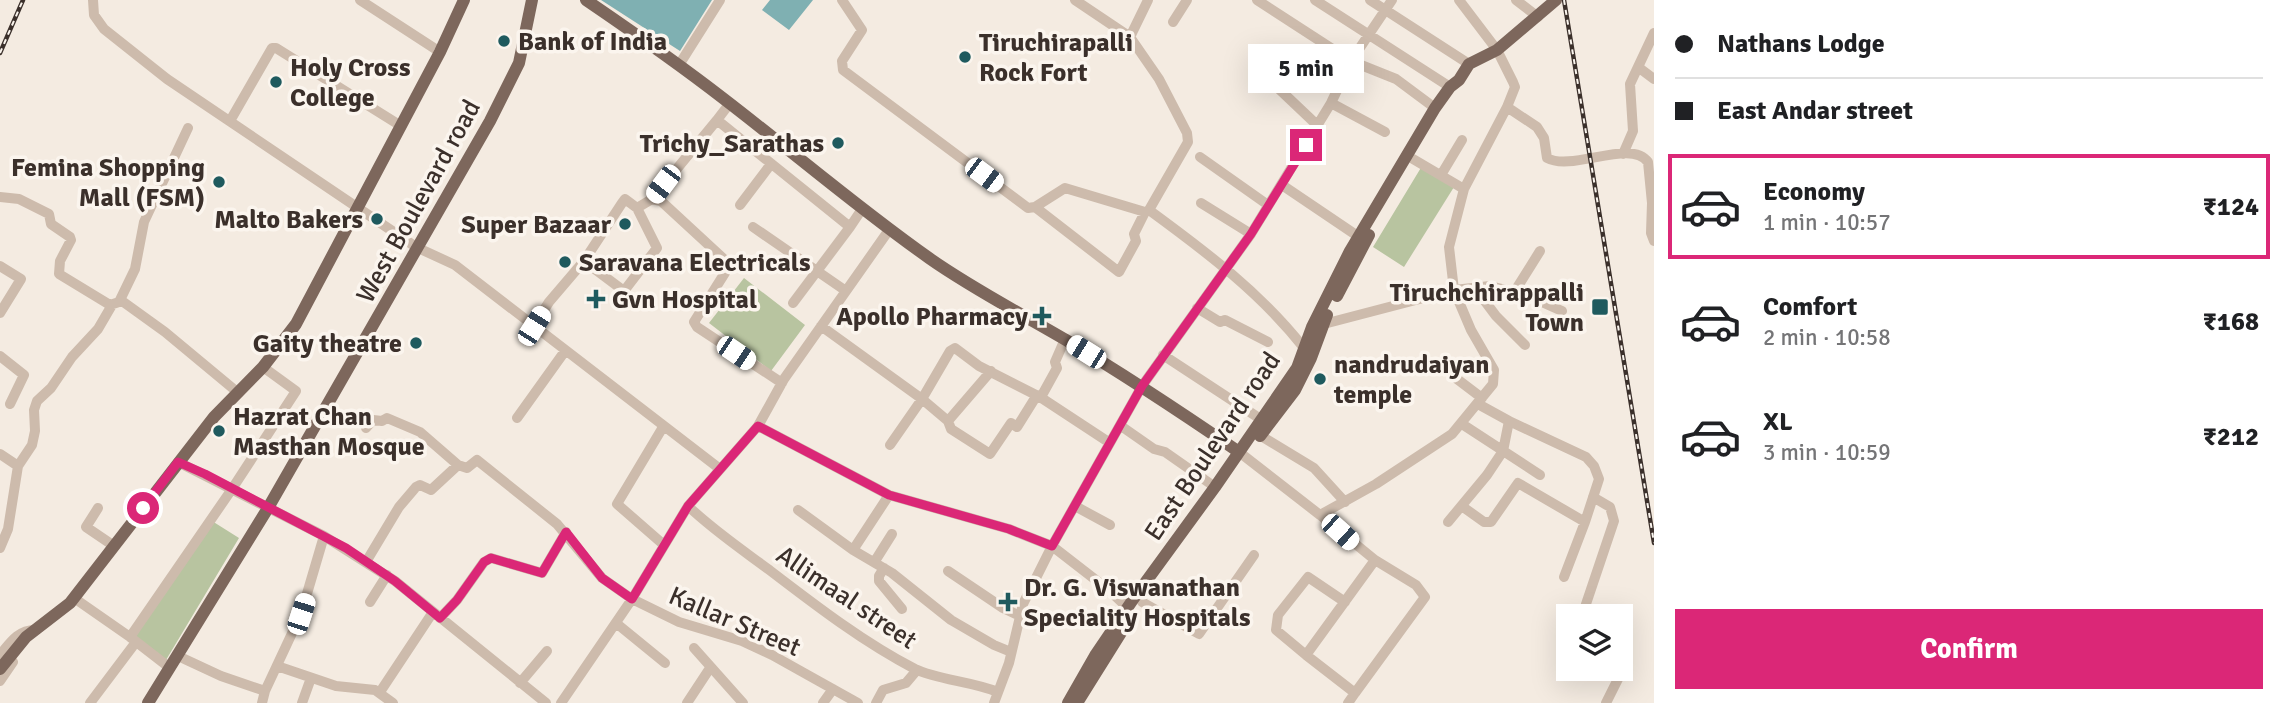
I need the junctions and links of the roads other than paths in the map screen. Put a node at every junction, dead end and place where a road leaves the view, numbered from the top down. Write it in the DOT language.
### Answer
graph roads {
  1 [pos="93,0"];
  2 [pos="360,0"];
  3 [pos="464,0"];
  4 [pos="532,0"];
  5 [pos="586,0"];
  6 [pos="720,0"];
  7 [pos="842,0"];
  8 [pos="1075,0"];
  9 [pos="1148,0"];
  10 [pos="1187,0"];
  11 [pos="1257,0"];
  12 [pos="1315,0"];
  13 [pos="1370,0"];
  14 [pos="1392,0"];
  15 [pos="1459,0"];
  16 [pos="1516,0"];
  17 [pos="1556,0"];
  18 [pos="1386,9"];
  19 [pos="1538,18"];
  20 [pos="1173,22"];
  21 [pos="1368,35"];
  22 [pos="1130,37"];
  23 [pos="1653,38"];
  24 [pos="1497,50"];
  25 [pos="439,52"];
  26 [pos="1351,61"];
  27 [pos="1469,64"];
  28 [pos="679,65"];
  29 [pos="1638,67"];
  30 [pos="1654,79"];
  31 [pos="1455,84"];
  32 [pos="1278,88"];
  33 [pos="730,103"];
  34 [pos="1331,103"];
  35 [pos="1507,107"];
  36 [pos="1434,108"];
  37 [pos="717,120"];
  38 [pos="229,121"];
  39 [pos="1317,125"];
  40 [pos="401,126"];
  41 [pos="188,128"];
  42 [pos="1385,132"];
  43 [pos="1462,140"];
  44 [pos="1623,154"];
  45 [pos="1200,157"];
  46 [pos="1651,158"];
  47 [pos="1413,159"];
  48 [pos="771,164"];
  49 [pos="1441,175"];
  50 [pos="1282,185"];
  51 [pos="1464,189"];
  52 [pos="0,197"];
  53 [pos="652,199"];
  54 [pos="1201,203"];
  55 [pos="740,205"];
  56 [pos="1268,205"];
  57 [pos="1035,207"];
  58 [pos="358,208"];
  59 [pos="637,208"];
  60 [pos="862,209"];
  61 [pos="1147,211"];
  62 [pos="753,227"];
  63 [pos="850,227"];
  64 [pos="889,230"];
  65 [pos="1251,234"];
  66 [pos="1359,237"];
  67 [pos="1654,241"];
  68 [pos="416,247"];
  69 [pos="1540,251"];
  70 [pos="584,261"];
  71 [pos="0,266"];
  72 [pos="1226,267"];
  73 [pos="816,270"];
  74 [pos="1475,288"];
  75 [pos="846,290"];
  76 [pos="1454,290"];
  77 [pos="1515,291"];
  78 [pos="116,303"];
  79 [pos="793,303"];
  80 [pos="1197,308"];
  81 [pos="1562,311"];
  82 [pos="0,313"];
  83 [pos="534,326"];
  84 [pos="821,326"];
  85 [pos="1318,326"];
  86 [pos="1065,339"];
  87 [pos="1268,342"];
  88 [pos="1525,345"];
  89 [pos="1304,348"];
  90 [pos="565,351"];
  91 [pos="1163,355"];
  92 [pos="0,357"];
  93 [pos="263,367"];
  94 [pos="991,372"];
  95 [pos="1457,379"];
  96 [pos="782,383"];
  97 [pos="1142,386"];
  98 [pos="236,391"];
  99 [pos="1039,396"];
  100 [pos="922,399"];
  101 [pos="1480,401"];
  102 [pos="10,404"];
  103 [pos="517,418"];
  104 [pos="1262,420"];
  105 [pos="948,421"];
  106 [pos="1509,421"];
  107 [pos="1462,424"];
  108 [pos="758,426"];
  109 [pos="1121,426"];
  110 [pos="663,427"];
  111 [pos="366,428"];
  112 [pos="1261,436"];
  113 [pos="1110,443"];
  114 [pos="890,445"];
  115 [pos="1503,451"];
  116 [pos="0,454"];
  117 [pos="1242,455"];
  118 [pos="178,462"];
  119 [pos="458,465"];
  120 [pos="18,466"];
  121 [pos="1529,468"];
  122 [pos="720,470"];
  123 [pos="1540,475"];
  124 [pos="1518,483"];
  125 [pos="1215,487"];
  126 [pos="232,489"];
  127 [pos="889,495"];
  128 [pos="1593,497"];
  129 [pos="1345,502"];
  130 [pos="0,504"];
  131 [pos="688,506"];
  132 [pos="1075,506"];
  133 [pos="1463,507"];
  134 [pos="99,508"];
  135 [pos="268,508"];
  136 [pos="11,509"];
  137 [pos="798,510"];
  138 [pos="1320,515"];
  139 [pos="1448,522"];
  140 [pos="1585,522"];
  141 [pos="1110,525"];
  142 [pos="566,532"];
  143 [pos="892,534"];
  144 [pos="324,536"];
  145 [pos="1,545"];
  146 [pos="664,545"];
  147 [pos="114,546"];
  148 [pos="1052,546"];
  149 [pos="853,550"];
  150 [pos="1254,555"];
  151 [pos="1375,560"];
  152 [pos="366,562"];
  153 [pos="880,564"];
  154 [pos="948,571"];
  155 [pos="387,575"];
  156 [pos="1564,577"];
  157 [pos="74,598"];
  158 [pos="632,599"];
  159 [pos="1345,601"];
  160 [pos="370,602"];
  161 [pos="1142,602"];
  162 [pos="1586,604"];
  163 [pos="1128,608"];
  164 [pos="902,609"];
  165 [pos="437,615"];
  166 [pos="1020,616"];
  167 [pos="616,623"];
  168 [pos="31,634"];
  169 [pos="133,639"];
  170 [pos="694,648"];
  171 [pos="547,651"];
  172 [pos="1011,652"];
  173 [pos="0,655"];
  174 [pos="1306,655"];
  175 [pos="178,656"];
  176 [pos="665,663"];
  177 [pos="277,666"];
  178 [pos="170,668"];
  179 [pos="710,668"];
  180 [pos="0,669"];
  181 [pos="917,670"];
  182 [pos="311,678"];
  183 [pos="0,681"];
  184 [pos="1617,681"];
  185 [pos="520,684"];
  186 [pos="833,689"];
  187 [pos="265,691"];
  188 [pos="380,692"];
  189 [pos="998,692"];
  190 [pos="1355,693"];
  191 [pos="564,702"];
  192 [pos="90,703"];
  193 [pos="148,703"];
  194 [pos="262,703"];
  195 [pos="302,703"];
  196 [pos="393,703"];
  197 [pos="546,703"];
  198 [pos="687,703"];
  199 [pos="743,703"];
  200 [pos="823,703"];
  201 [pos="858,703"];
  202 [pos="876,703"];
  203 [pos="994,703"];
  204 [pos="1068,703"];
  205 [pos="1077,703"];
  206 [pos="1348,703"];
  207 [pos="1606,703"];
  1 -- 38 [label="street"];
  2 -- 25 [label="street"];
  3 -- 25 [label="main road"];
  4 -- 68 [label="main road, West Boulevard road"];
  5 -- 28 [label="main road"];
  6 -- 28 [label="street"];
  7 -- 57 [label="street"];
  8 -- 22 [label="street"];
  9 -- 22 [label="street"];
  10 -- 20 [label="street"];
  11 -- 26 [label="street"];
  12 -- 21 [label="street"];
  13 -- 18 [label="street"];
  14 -- 18 [label="street"];
  15 -- 24 [label="street"];
  16 -- 19 [label="street"];
  17 -- 19 [label="main road"];
  18 -- 21 [label="street"];
  18 -- 27 [label="street"];
  19 -- 24 [label="main road"];
  21 -- 26 [label="street"];
  21 -- 31 [label="street"];
  22 -- 61 [label="street"];
  23 -- 29 [label="street"];
  24 -- 27 [label="main road"];
  24 -- 35 [label="street"];
  25 -- 40 [label="main road"];
  26 -- 34 [label="street"];
  26 -- 36 [label="street"];
  27 -- 31 [label="main road, East Boulevard road"];
  28 -- 33 [label="main road"];
  29 -- 30 [label="street"];
  29 -- 44 [label="street"];
  31 -- 36 [label="main road, East Boulevard road"];
  31 -- 47 [label="main road"];
  32 -- 39 [label="street"];
  33 -- 37 [label="street"];
  33 -- 60 [label="main road"];
  34 -- 39 [label="street"];
  34 -- 42 [label="street"];
  35 -- 44 [label="street"];
  35 -- 51 [label="street"];
  36 -- 66 [label="main road, East Boulevard road"];
  37 -- 48 [label="street"];
  37 -- 53 [label="street"];
  38 -- 40 [label="street"];
  38 -- 58 [label="street"];
  39 -- 50 [label="street"];
  40 -- 58 [label="main road"];
  41 -- 78 [label="street"];
  43 -- 49 [label="street"];
  44 -- 46 [label="street"];
  45 -- 56 [label="street"];
  46 -- 67 [label="street"];
  47 -- 49 [label="street"];
  47 -- 85 [label="main road"];
  48 -- 55 [label="street"];
  48 -- 63 [label="street"];
  49 -- 51 [label="street"];
  50 -- 56 [label="street"];
  50 -- 66 [label="street"];
  51 -- 76 [label="street"];
  52 -- 78 [label="street"];
  53 -- 59 [label="street"];
  53 -- 96 [label="street"];
  54 -- 65 [label="street"];
  56 -- 65 [label="street"];
  57 -- 61 [label="street"];
  57 -- 61 [label="street"];
  58 -- 68 [label="street"];
  58 -- 93 [label="main road"];
  59 -- 70 [label="street"];
  59 -- 70 [label="street"];
  60 -- 63 [label="street"];
  60 -- 64 [label="main road"];
  61 -- 72 [label="street"];
  62 -- 73 [label="street"];
  63 -- 73 [label="street"];
  64 -- 75 [label="street"];
  64 -- 86 [label="main road"];
  65 -- 72 [label="street"];
  66 -- 85 [label="main road, East Boulevard road"];
  68 -- 83 [label="street"];
  68 -- 135 [label="main road, West Boulevard road"];
  69 -- 77 [label="street"];
  70 -- 83 [label="street"];
  71 -- 82 [label="street"];
  72 -- 80 [label="street"];
  72 -- 89 [label="street"];
  73 -- 75 [label="street"];
  73 -- 79 [label="street"];
  74 -- 76 [label="street"];
  74 -- 77 [label="street"];
  74 -- 88 [label="street"];
  75 -- 84 [label="street"];
  76 -- 85 [label="street"];
  76 -- 101 [label="street"];
  77 -- 81 [label="street"];
  78 -- 98 [label="street"];
  78 -- 120 [label="street"];
  80 -- 87 [label="street"];
  80 -- 91 [label="street"];
  83 -- 90 [label="street"];
  84 -- 96 [label="street"];
  84 -- 100 [label="street"];
  85 -- 89 [label="main road, East Boulevard road"];
  85 -- 112 [label="main road"];
  86 -- 97 [label="main road"];
  86 -- 99 [label="street"];
  89 -- 104 [label="main road, East Boulevard road"];
  90 -- 103 [label="street"];
  90 -- 110 [label="street"];
  91 -- 97 [label="street"];
  91 -- 104 [label="street"];
  92 -- 102 [label="street"];
  93 -- 98 [label="main road"];
  93 -- 126 [label="street"];
  94 -- 99 [label="street"];
  94 -- 100 [label="street"];
  94 -- 105 [label="street"];
  95 -- 101 [label="street"];
  96 -- 108 [label="street"];
  97 -- 109 [label="street"];
  97 -- 117 [label="main road"];
  98 -- 118 [label="main road"];
  99 -- 105 [label="street"];
  99 -- 113 [label="street"];
  100 -- 105 [label="street"];
  100 -- 114 [label="street"];
  101 -- 106 [label="street"];
  101 -- 107 [label="street"];
  104 -- 117 [label="main road, East Boulevard road"];
  106 -- 115 [label="street"];
  106 -- 128 [label="street"];
  107 -- 115 [label="street"];
  107 -- 129 [label="street"];
  108 -- 122 [label="street"];
  108 -- 127 [label="street"];
  109 -- 113 [label="street"];
  109 -- 125 [label="street"];
  110 -- 122 [label="street"];
  110 -- 146 [label="street"];
  111 -- 119 [label="street"];
  112 -- 117 [label="main road"];
  112 -- 129 [label="street"];
  113 -- 132 [label="street"];
  115 -- 121 [label="street"];
  115 -- 133 [label="street"];
  116 -- 120 [label="street"];
  117 -- 125 [label="main road, East Boulevard road"];
  117 -- 138 [label="street"];
  117 -- 161 [label="main road"];
  118 -- 126 [label="street"];
  118 -- 147 [label="main road"];
  119 -- 142 [label="street, Kallar Street"];
  119 -- 152 [label="street"];
  120 -- 136 [label="street"];
  121 -- 123 [label="street"];
  121 -- 124 [label="street"];
  122 -- 131 [label="street"];
  124 -- 133 [label="street"];
  124 -- 140 [label="street"];
  125 -- 163 [label="main road, East Boulevard road"];
  126 -- 135 [label="street"];
  126 -- 169 [label="street"];
  127 -- 148 [label="street"];
  127 -- 149 [label="street"];
  128 -- 140 [label="street"];
  128 -- 162 [label="street"];
  129 -- 138 [label="street"];
  130 -- 136 [label="street"];
  131 -- 146 [label="street"];
  131 -- 181 [label="street, Allimaal street"];
  132 -- 141 [label="street"];
  132 -- 148 [label="street"];
  133 -- 139 [label="street"];
  134 -- 147 [label="street"];
  135 -- 144 [label="street"];
  135 -- 175 [label="main road, West Boulevard road"];
  136 -- 145 [label="street"];
  137 -- 149 [label="street"];
  138 -- 151 [label="street"];
  140 -- 156 [label="street"];
  142 -- 158 [label="street, Kallar Street"];
  142 -- 165 [label="street"];
  143 -- 153 [label="street"];
  144 -- 152 [label="street"];
  144 -- 177 [label="street"];
  146 -- 158 [label="street"];
  147 -- 157 [label="main road"];
  148 -- 163 [label="street"];
  148 -- 166 [label="street"];
  149 -- 153 [label="street"];
  150 -- 161 [label="street"];
  151 -- 159 [label="street"];
  151 -- 190 [label="street"];
  152 -- 155 [label="street"];
  153 -- 164 [label="street"];
  153 -- 172 [label="street"];
  154 -- 166 [label="street"];
  155 -- 160 [label="street"];
  155 -- 165 [label="street"];
  157 -- 168 [label="main road"];
  157 -- 169 [label="street"];
  158 -- 167 [label="street"];
  158 -- 186 [label="street, Kallar Street"];
  159 -- 174 [label="street"];
  159 -- 174 [label="street"];
  161 -- 205 [label="main road"];
  163 -- 204 [label="main road, East Boulevard road"];
  165 -- 185 [label="street"];
  165 -- 188 [label="street"];
  166 -- 172 [label="street"];
  167 -- 176 [label="street"];
  167 -- 191 [label="street"];
  168 -- 173 [label="street"];
  168 -- 180 [label="main road"];
  168 -- 183 [label="street"];
  169 -- 178 [label="street"];
  169 -- 192 [label="street"];
  170 -- 179 [label="street"];
  171 -- 185 [label="street"];
  172 -- 189 [label="street"];
  174 -- 190 [label="street"];
  175 -- 178 [label="main road, West Boulevard road"];
  175 -- 187 [label="street"];
  177 -- 182 [label="street"];
  177 -- 187 [label="street"];
  178 -- 193 [label="main road, West Boulevard road"];
  179 -- 198 [label="street"];
  179 -- 199 [label="street"];
  181 -- 189 [label="street, Allimaal street"];
  181 -- 202 [label="street"];
  182 -- 188 [label="street"];
  182 -- 195 [label="street"];
  184 -- 207 [label="street"];
  185 -- 197 [label="street"];
  186 -- 200 [label="street"];
  186 -- 201 [label="street, Kallar Street"];
  187 -- 194 [label="street"];
  188 -- 196 [label="street"];
  189 -- 203 [label="street"];
  190 -- 206 [label="street"];
}
